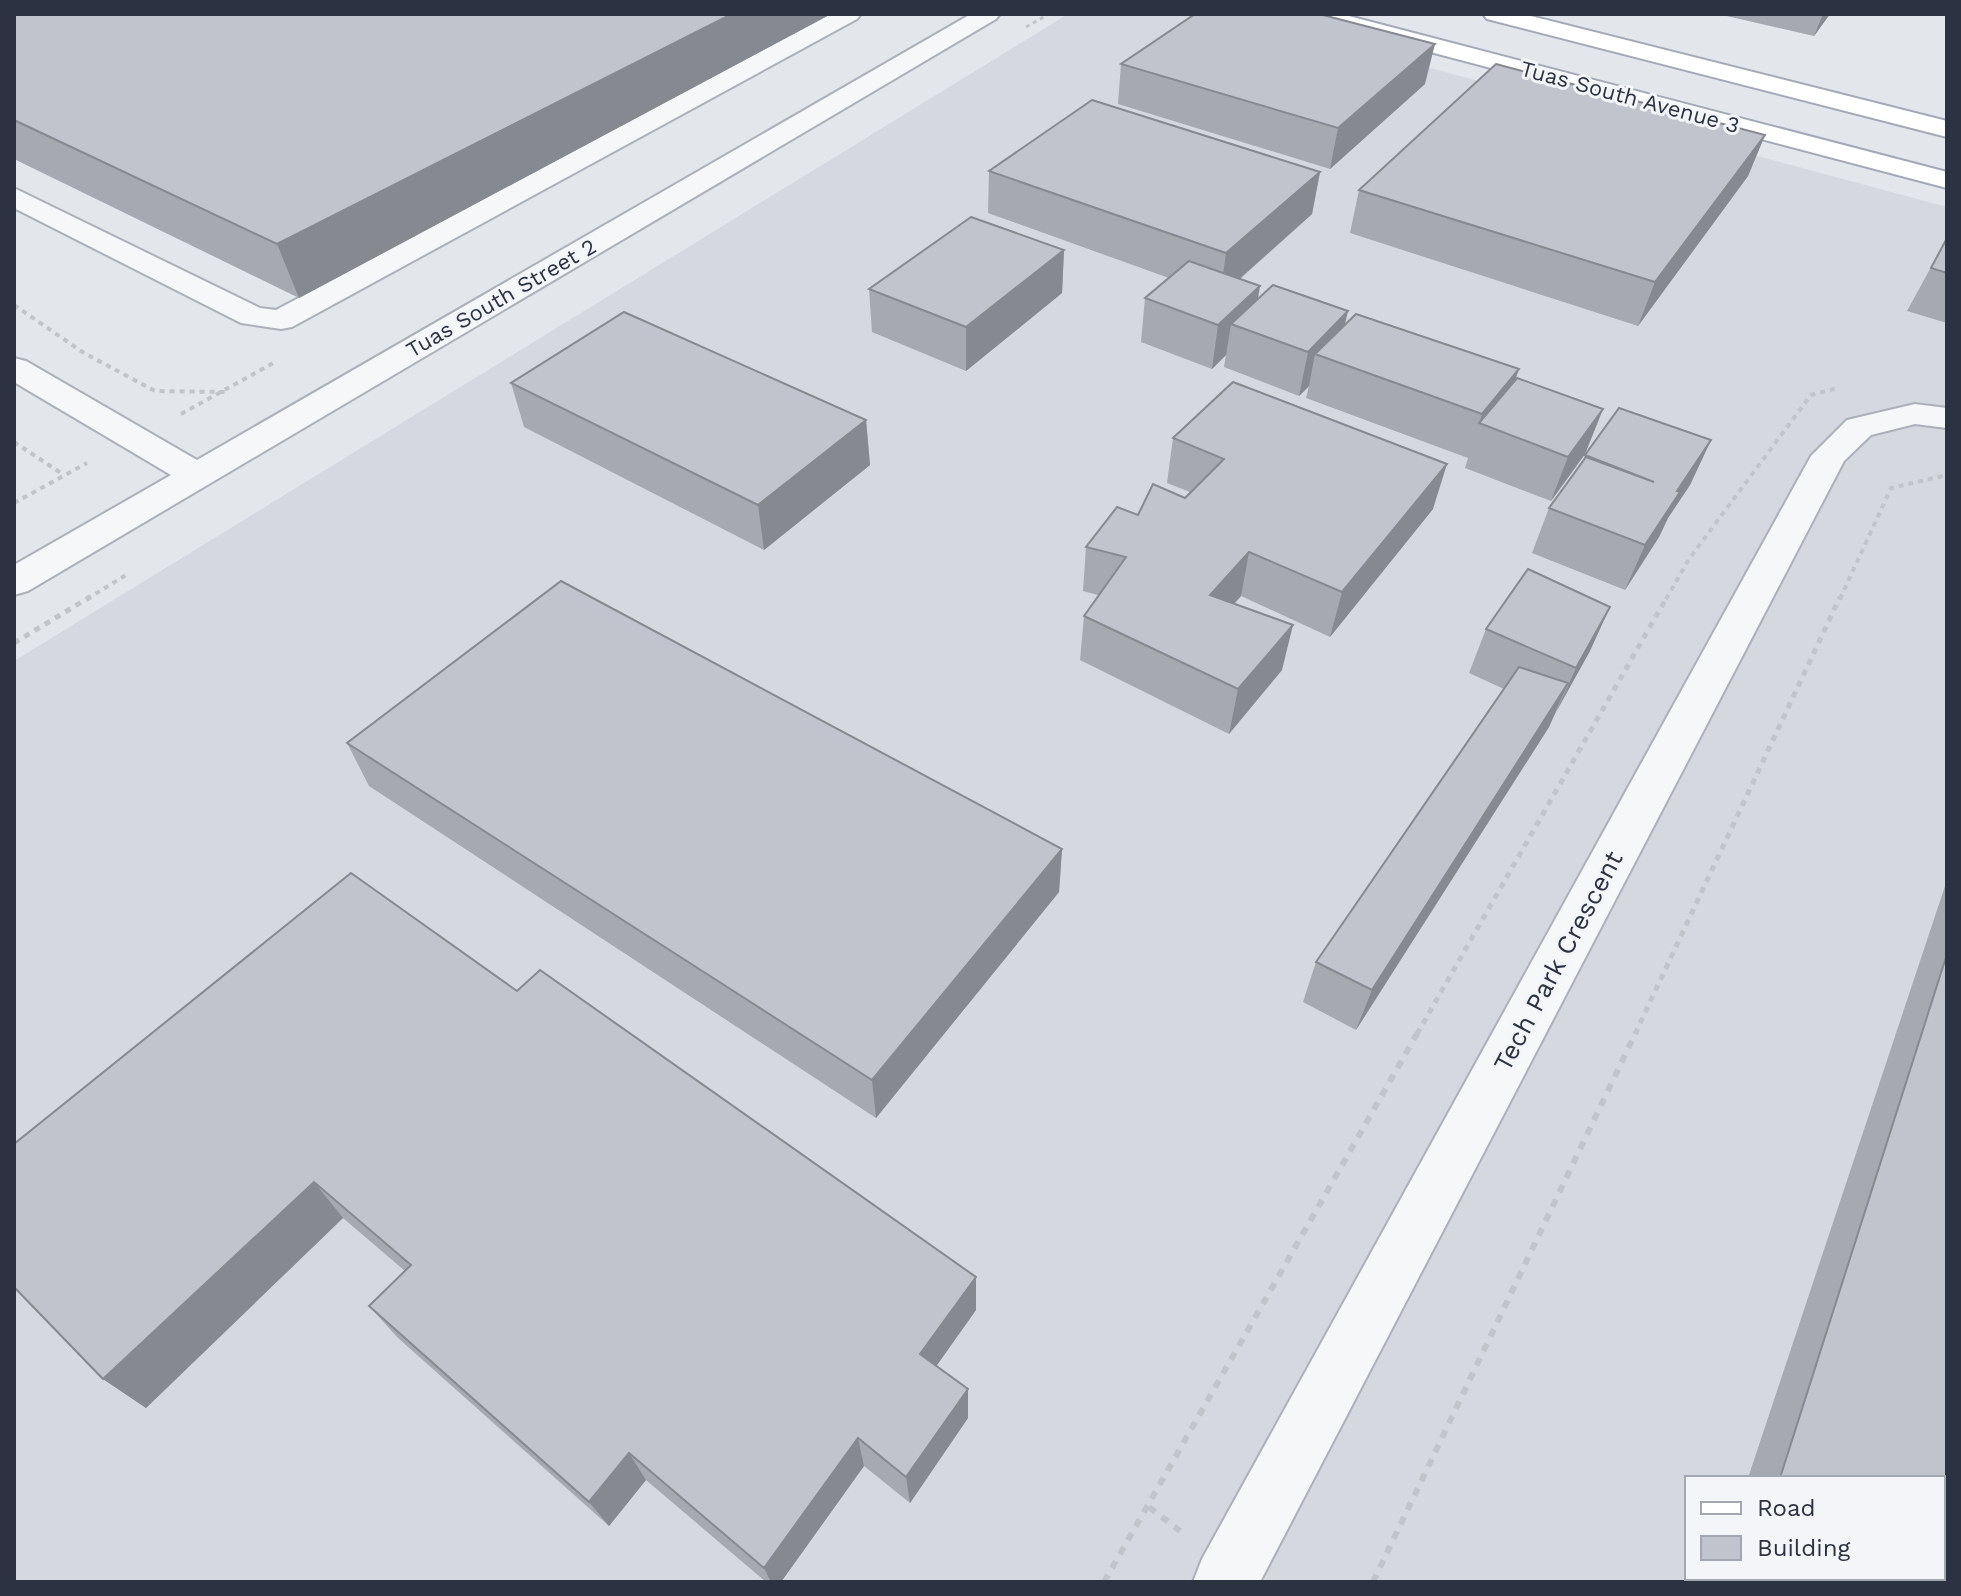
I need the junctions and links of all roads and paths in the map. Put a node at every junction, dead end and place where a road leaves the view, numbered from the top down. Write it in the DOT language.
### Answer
graph roads {
  1 [pos="849,14"];
  2 [pos="988,14"];
  3 [pos="1313,14"];
  4 [pos="1495,14"];
  5 [pos="1947,129"];
  6 [pos="1947,180"];
  7 [pos="14,197"];
  8 [pos="27,216"];
  9 [pos="14,305"];
  10 [pos="20,378"];
  11 [pos="1848,387"];
  12 [pos="226,392"];
  13 [pos="1947,418"];
  14 [pos="14,442"];
  15 [pos="64,475"];
  16 [pos="198,475"];
  17 [pos="1947,475"];
  18 [pos="14,582"];
  19 [pos="1104,1582"];
  20 [pos="1225,1582"];
  21 [pos="1373,1582"];
  1 -- 8 [label="street"];
  2 -- 16 [label="street, Tuas South Street 2"];
  3 -- 6 [label="main road, Tuas South Avenue 3"];
  4 -- 5 [label="main road, Tuas South Avenue 3"];
  7 -- 8 [label="street"];
  9 -- 12 [label="path"];
  10 -- 16 [label="street"];
  11 -- 19 [label="path"];
  13 -- 20 [label="street, Tech Park Crescent"];
  14 -- 15 [label="path"];
  16 -- 18 [label="street, Tuas South Street 2"];
  17 -- 21 [label="path"];
}
